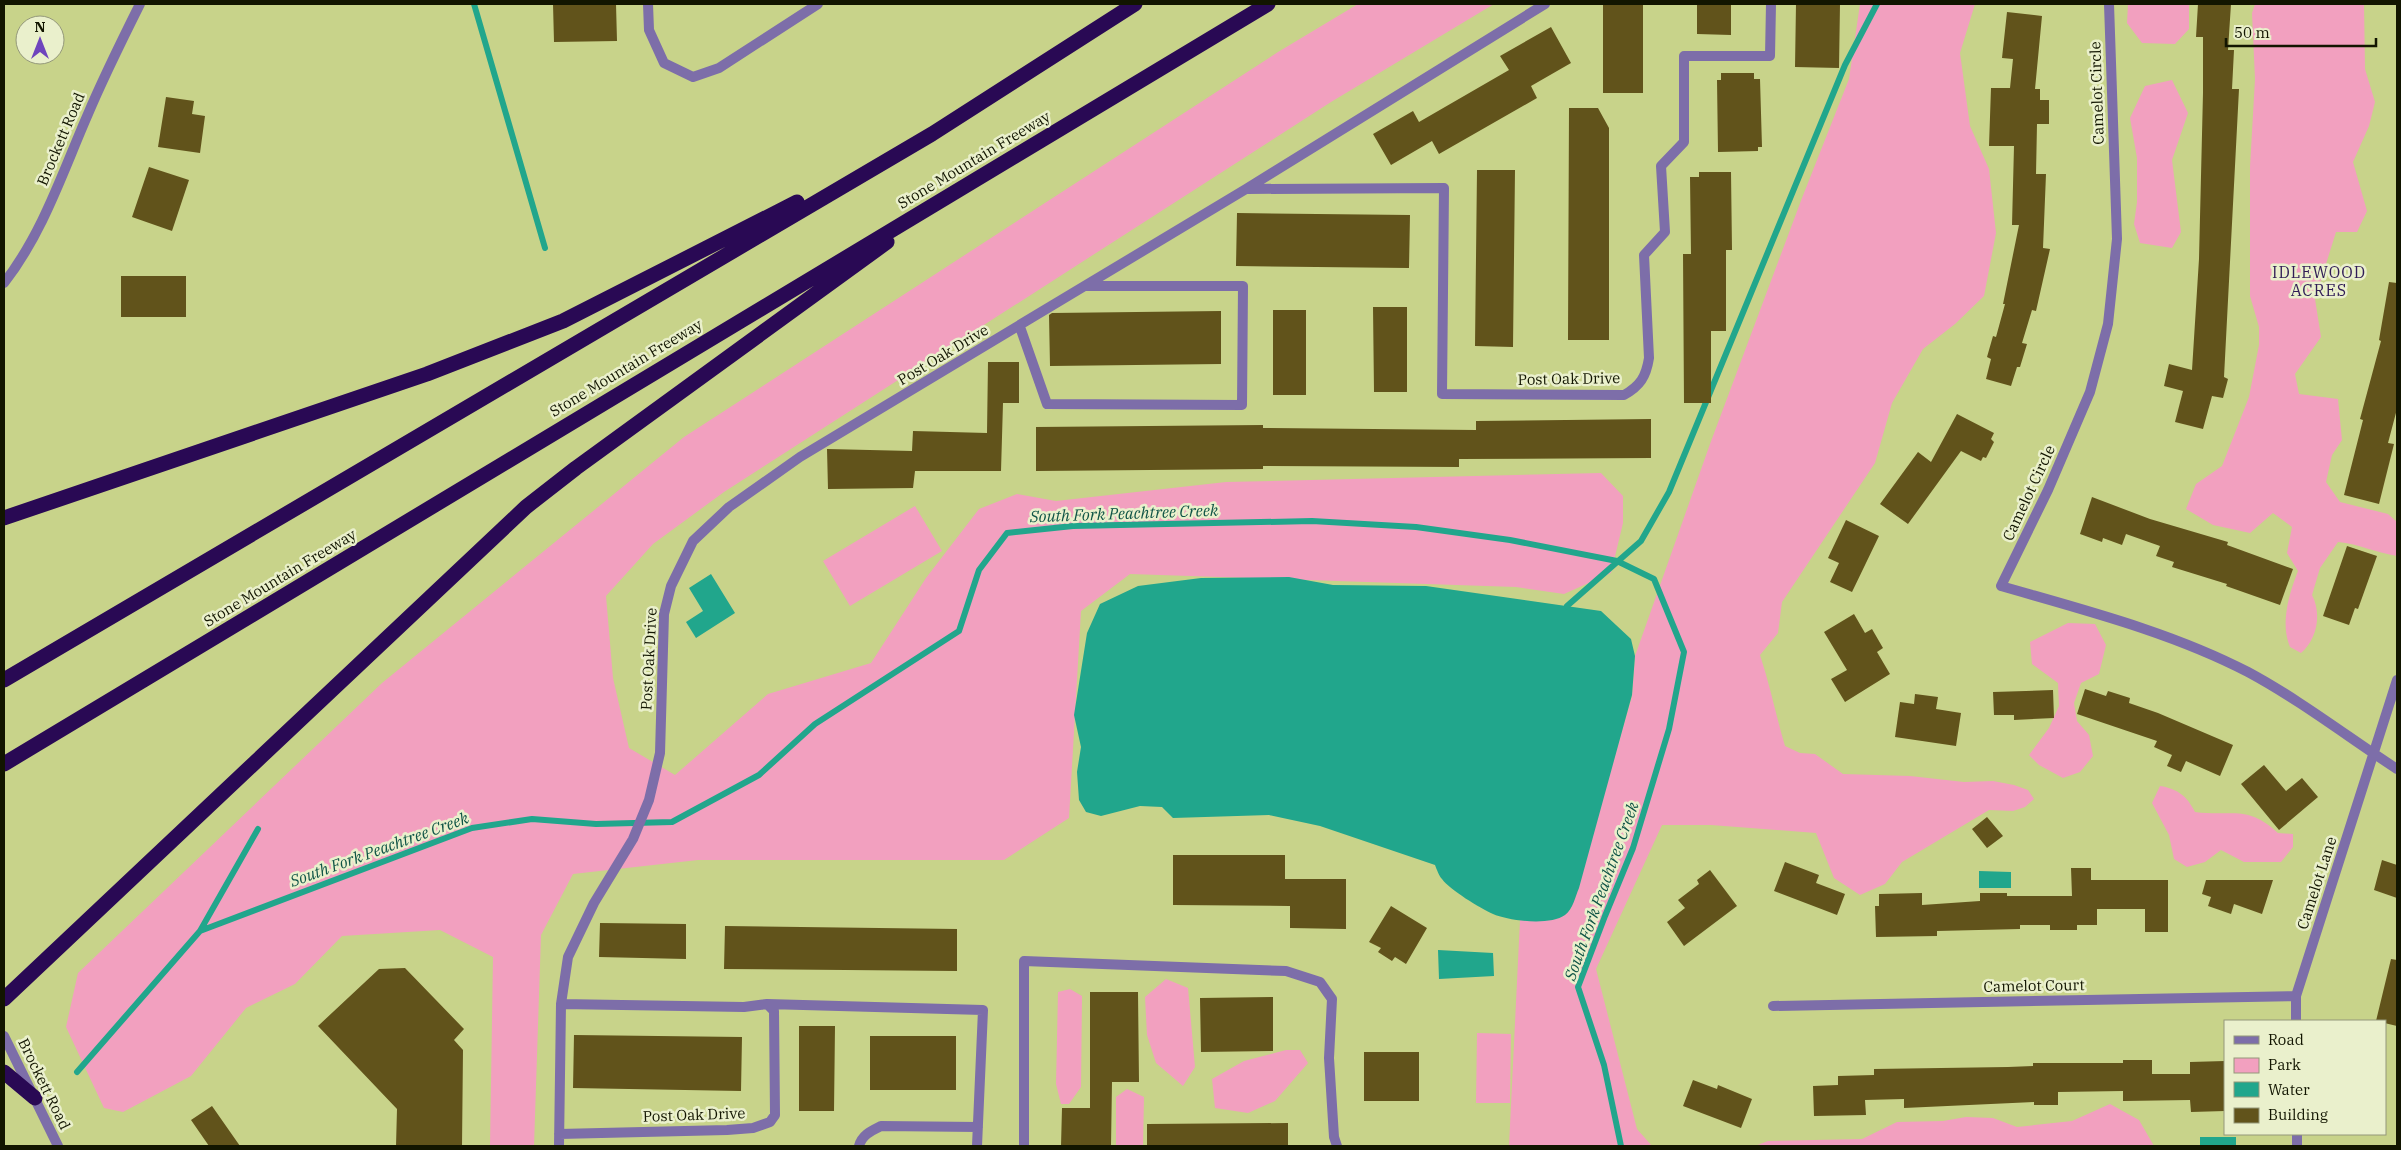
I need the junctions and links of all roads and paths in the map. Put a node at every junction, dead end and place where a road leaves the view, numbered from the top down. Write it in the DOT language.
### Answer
graph roads {
  1 [pos="140,4"];
  2 [pos="648,4"];
  3 [pos="818,4"];
  4 [pos="1135,4"];
  5 [pos="1268,4"];
  6 [pos="1545,4"];
  7 [pos="1771,4"];
  8 [pos="2109,4"];
  9 [pos="932,134"];
  10 [pos="971,181"];
  11 [pos="1246,189"];
  12 [pos="4,283"];
  13 [pos="1087,286"];
  14 [pos="1020,327"];
  15 [pos="4,518"];
  16 [pos="4,680"];
  17 [pos="2397,680"];
  18 [pos="2374,754"];
  19 [pos="4,764"];
  20 [pos="2397,769"];
  21 [pos="2296,996"];
  22 [pos="4,999"];
  23 [pos="561,1004"];
  24 [pos="767,1004"];
  25 [pos="1773,1006"];
  26 [pos="2296,1020"];
  27 [pos="4,1036"];
  28 [pos="4,1072"];
  29 [pos="35,1098"];
  30 [pos="978,1128"];
  31 [pos="559,1134"];
  32 [pos="58,1146"];
  33 [pos="559,1146"];
  34 [pos="859,1146"];
  35 [pos="977,1146"];
  36 [pos="1024,1146"];
  37 [pos="1337,1146"];
  1 -- 12 [label="street, Brockett Road"];
  2 -- 3 [label="street"];
  4 -- 9 [label="highway"];
  5 -- 10 [label="highway, Stone Mountain Freeway"];
  6 -- 11 [label="street, Post Oak Drive"];
  7 -- 11 [label="street, Post Oak Drive"];
  8 -- 18 [label="street, Camelot Circle"];
  9 -- 15 [label="highway"];
  9 -- 16 [label="highway"];
  10 -- 19 [label="highway, Stone Mountain Freeway"];
  10 -- 22 [label="highway"];
  11 -- 13 [label="street, Post Oak Drive"];
  13 -- 14 [label="street, Post Oak Drive"];
  13 -- 14 [label="street"];
  14 -- 23 [label="street, Post Oak Drive"];
  17 -- 18 [label="street"];
  18 -- 20 [label="street, Camelot Circle"];
  18 -- 21 [label="street, Camelot Lane"];
  21 -- 25 [label="street, Camelot Court"];
  21 -- 26 [label="street, Camelot Lane"];
  23 -- 24 [label="street"];
  23 -- 31 [label="street, Post Oak Drive"];
  24 -- 30 [label="street"];
  24 -- 31 [label="street, Post Oak Drive"];
  27 -- 29 [label="street, Brockett Road"];
  28 -- 29 [label="highway"];
  29 -- 32 [label="street, Brockett Road"];
  30 -- 34 [label="street"];
  30 -- 35 [label="street"];
  31 -- 33 [label="street, Post Oak Drive"];
  36 -- 37 [label="street"];
}
